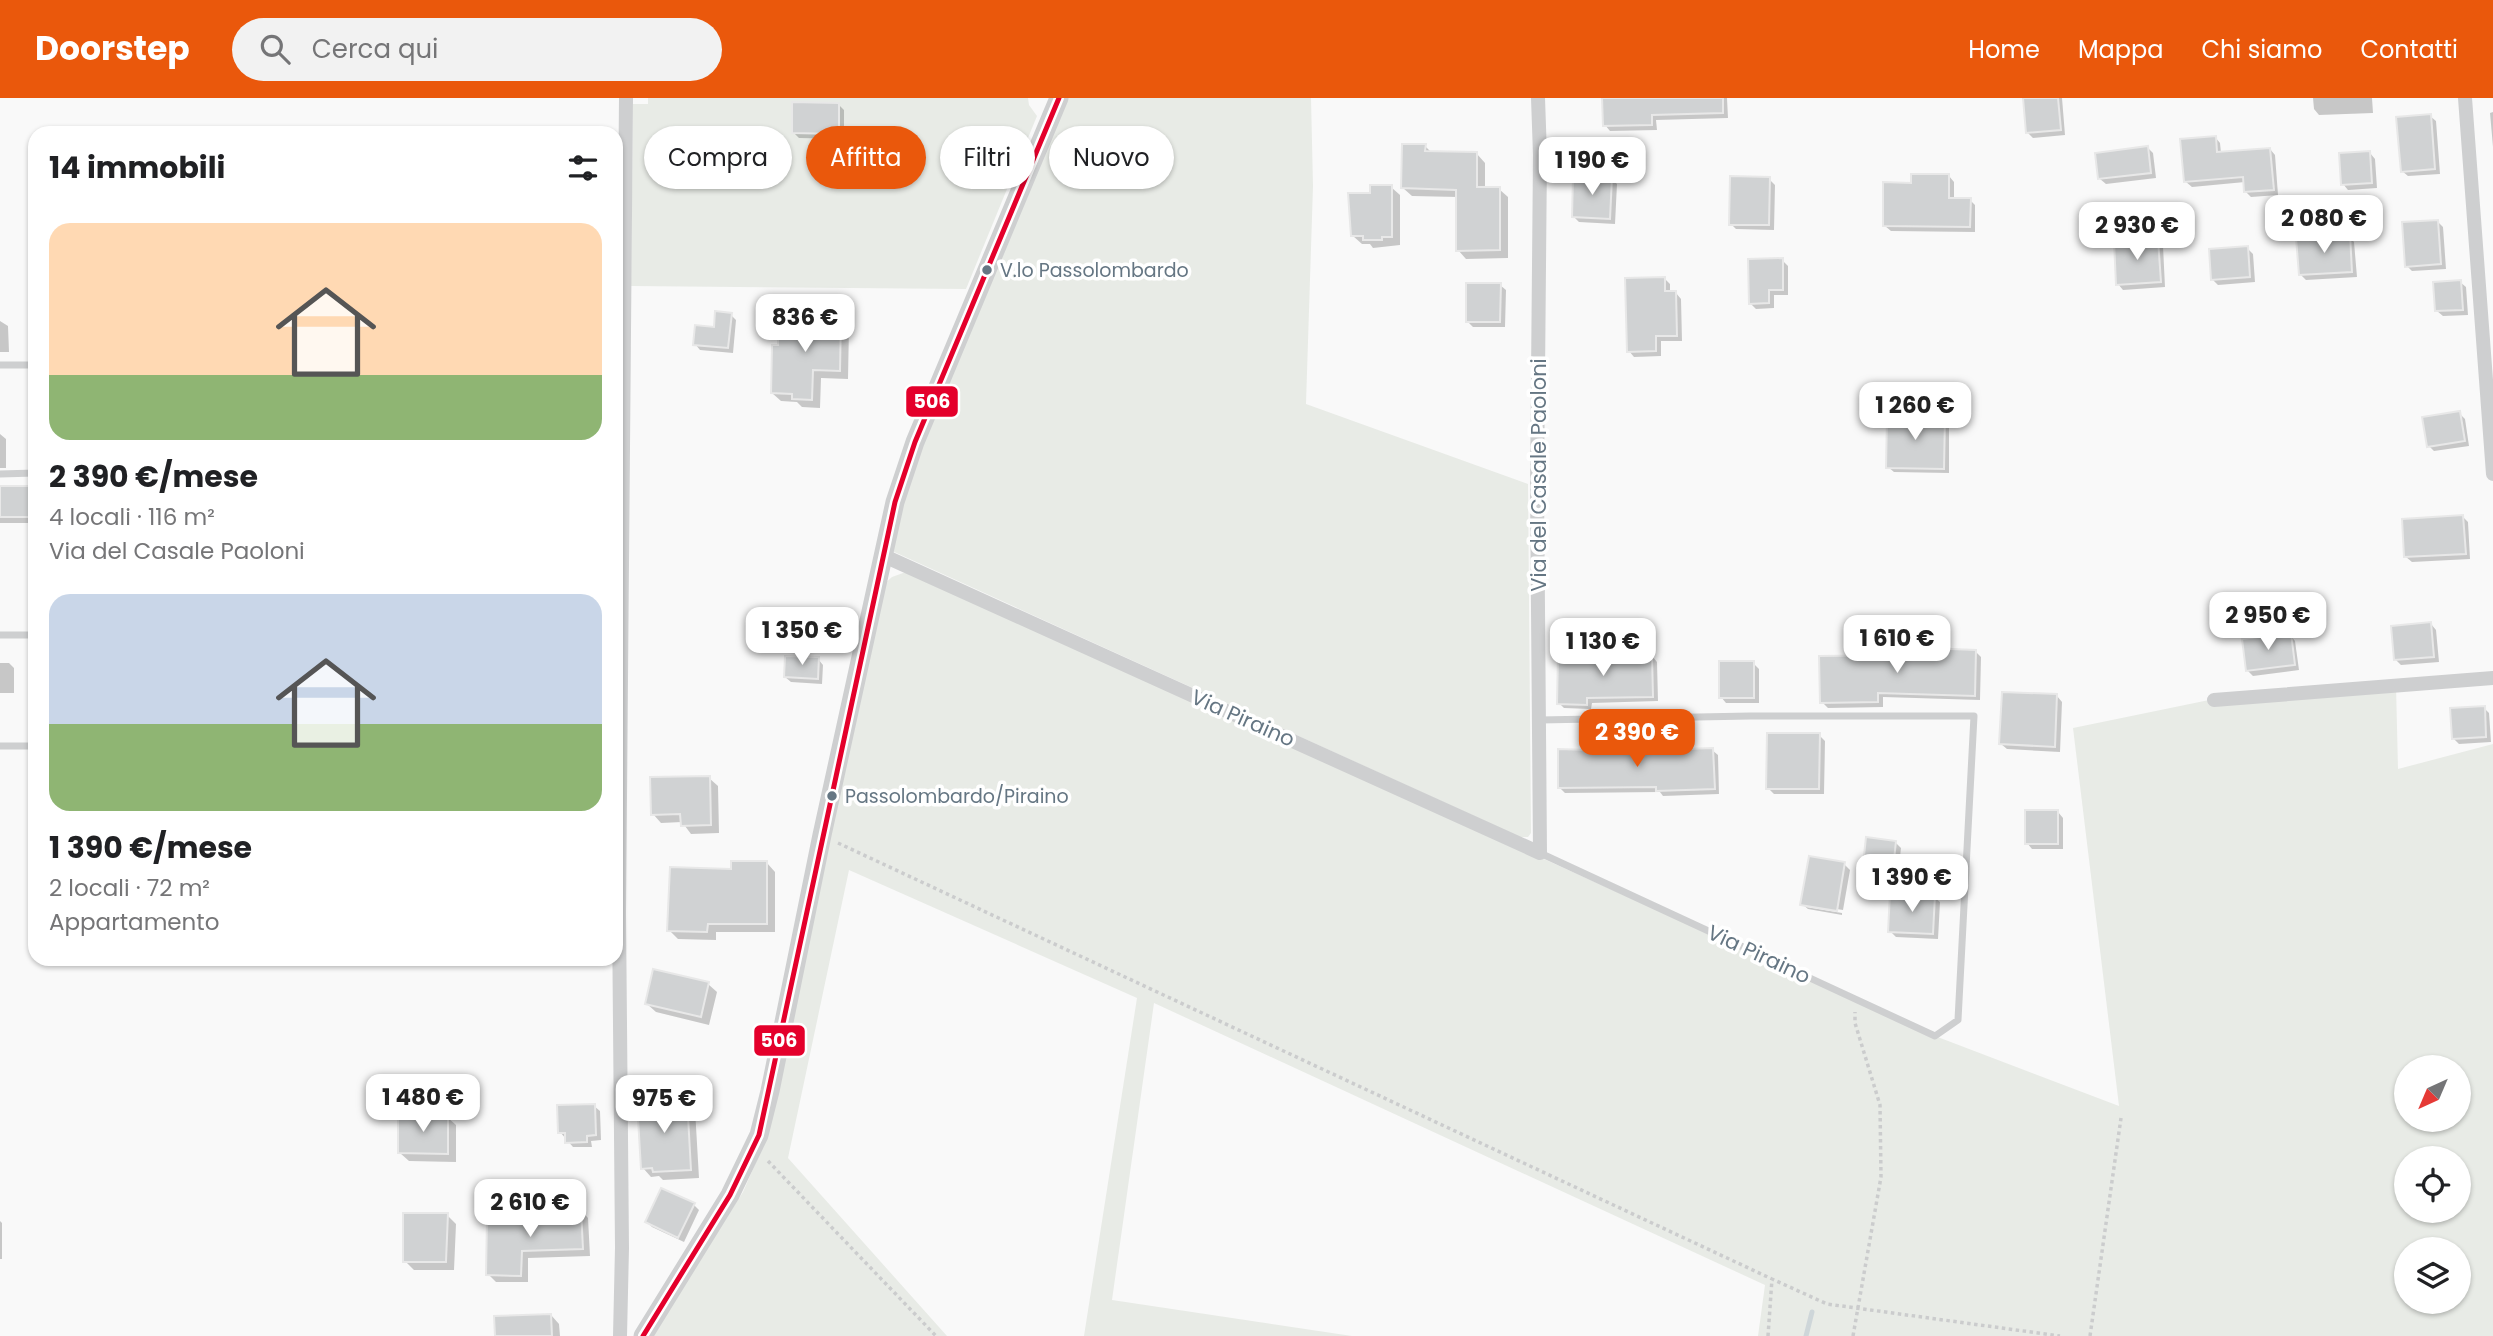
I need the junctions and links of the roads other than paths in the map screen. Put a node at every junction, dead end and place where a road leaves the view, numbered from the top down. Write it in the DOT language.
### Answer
graph roads {
  1 [pos="626,98"];
  2 [pos="1059,98"];
  3 [pos="1538,98"];
  4 [pos="2465,98"];
  5 [pos="0,365"];
  6 [pos="28,365"];
  7 [pos="623,447"];
  8 [pos="28,473"];
  9 [pos="0,474"];
  10 [pos="2493,474"];
  11 [pos="882,555"];
  12 [pos="0,635"];
  13 [pos="28,635"];
  14 [pos="2493,678"];
  15 [pos="2214,699"];
  16 [pos="1538,720"];
  17 [pos="0,746"];
  18 [pos="28,746"];
  19 [pos="1540,853"];
  20 [pos="619,966"];
  21 [pos="620,1336"];
  22 [pos="643,1336"];
  1 -- 7 [label="street"];
  2 -- 11 [label="street"];
  3 -- 16 [label="street, Via del Casale Paoloni"];
  4 -- 10 [label="street"];
  5 -- 6 [label="lane"];
  8 -- 9 [label="lane"];
  11 -- 19 [label="street, Via Piraino"];
  11 -- 22 [label="street"];
  12 -- 13 [label="lane"];
  14 -- 15 [label="street"];
  16 -- 19 [label="street, Via del Casale Paoloni"];
  16 -- 19 [label="lane, Via Piraino"];
  17 -- 18 [label="lane"];
  20 -- 21 [label="street"];
}
